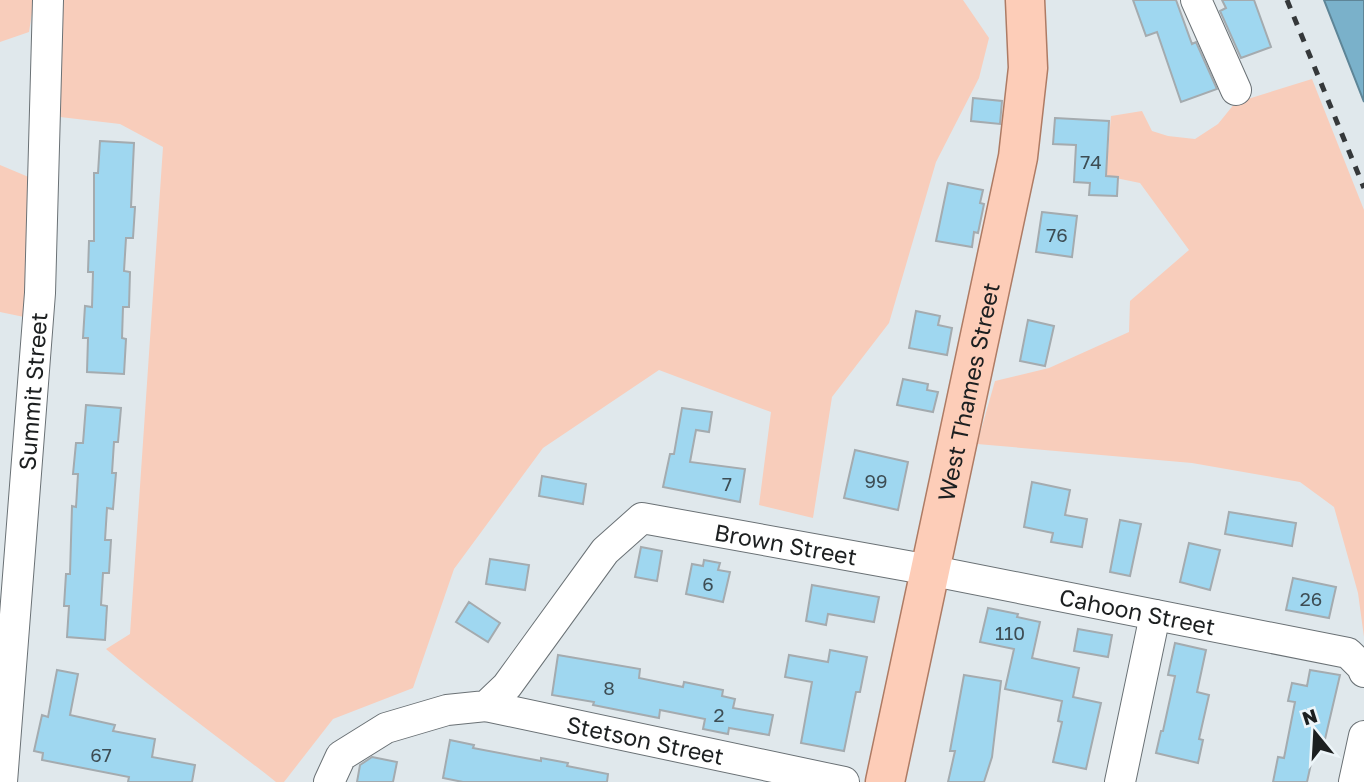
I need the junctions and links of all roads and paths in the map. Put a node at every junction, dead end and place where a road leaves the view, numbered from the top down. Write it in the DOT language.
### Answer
graph roads {
  1 [pos="48,0"];
  2 [pos="1026,0"];
  3 [pos="1196,0"];
  4 [pos="1236,90"];
  5 [pos="929,570"];
  6 [pos="1155,615"];
  7 [pos="7,622"];
  8 [pos="1356,663"];
  9 [pos="486,706"];
  10 [pos="1364,736"];
  11 [pos="2,782"];
  12 [pos="329,782"];
  13 [pos="844,782"];
  14 [pos="885,782"];
  15 [pos="1120,782"];
  16 [pos="1354,782"];
  1 -- 7 [label="street, Summit Street"];
  2 -- 5 [label="main road, West Thames Street"];
  3 -- 4 [label="street"];
  5 -- 6 [label="street, Cahoon Street"];
  5 -- 9 [label="street, Brown Street"];
  5 -- 14 [label="main road, West Thames Street"];
  6 -- 8 [label="street, Cahoon Street"];
  6 -- 15 [label="street"];
  7 -- 11 [label="street, Summit Street"];
  9 -- 12 [label="street, Stetson Street"];
  9 -- 13 [label="street, Stetson Street"];
  10 -- 16 [label="street"];
}
